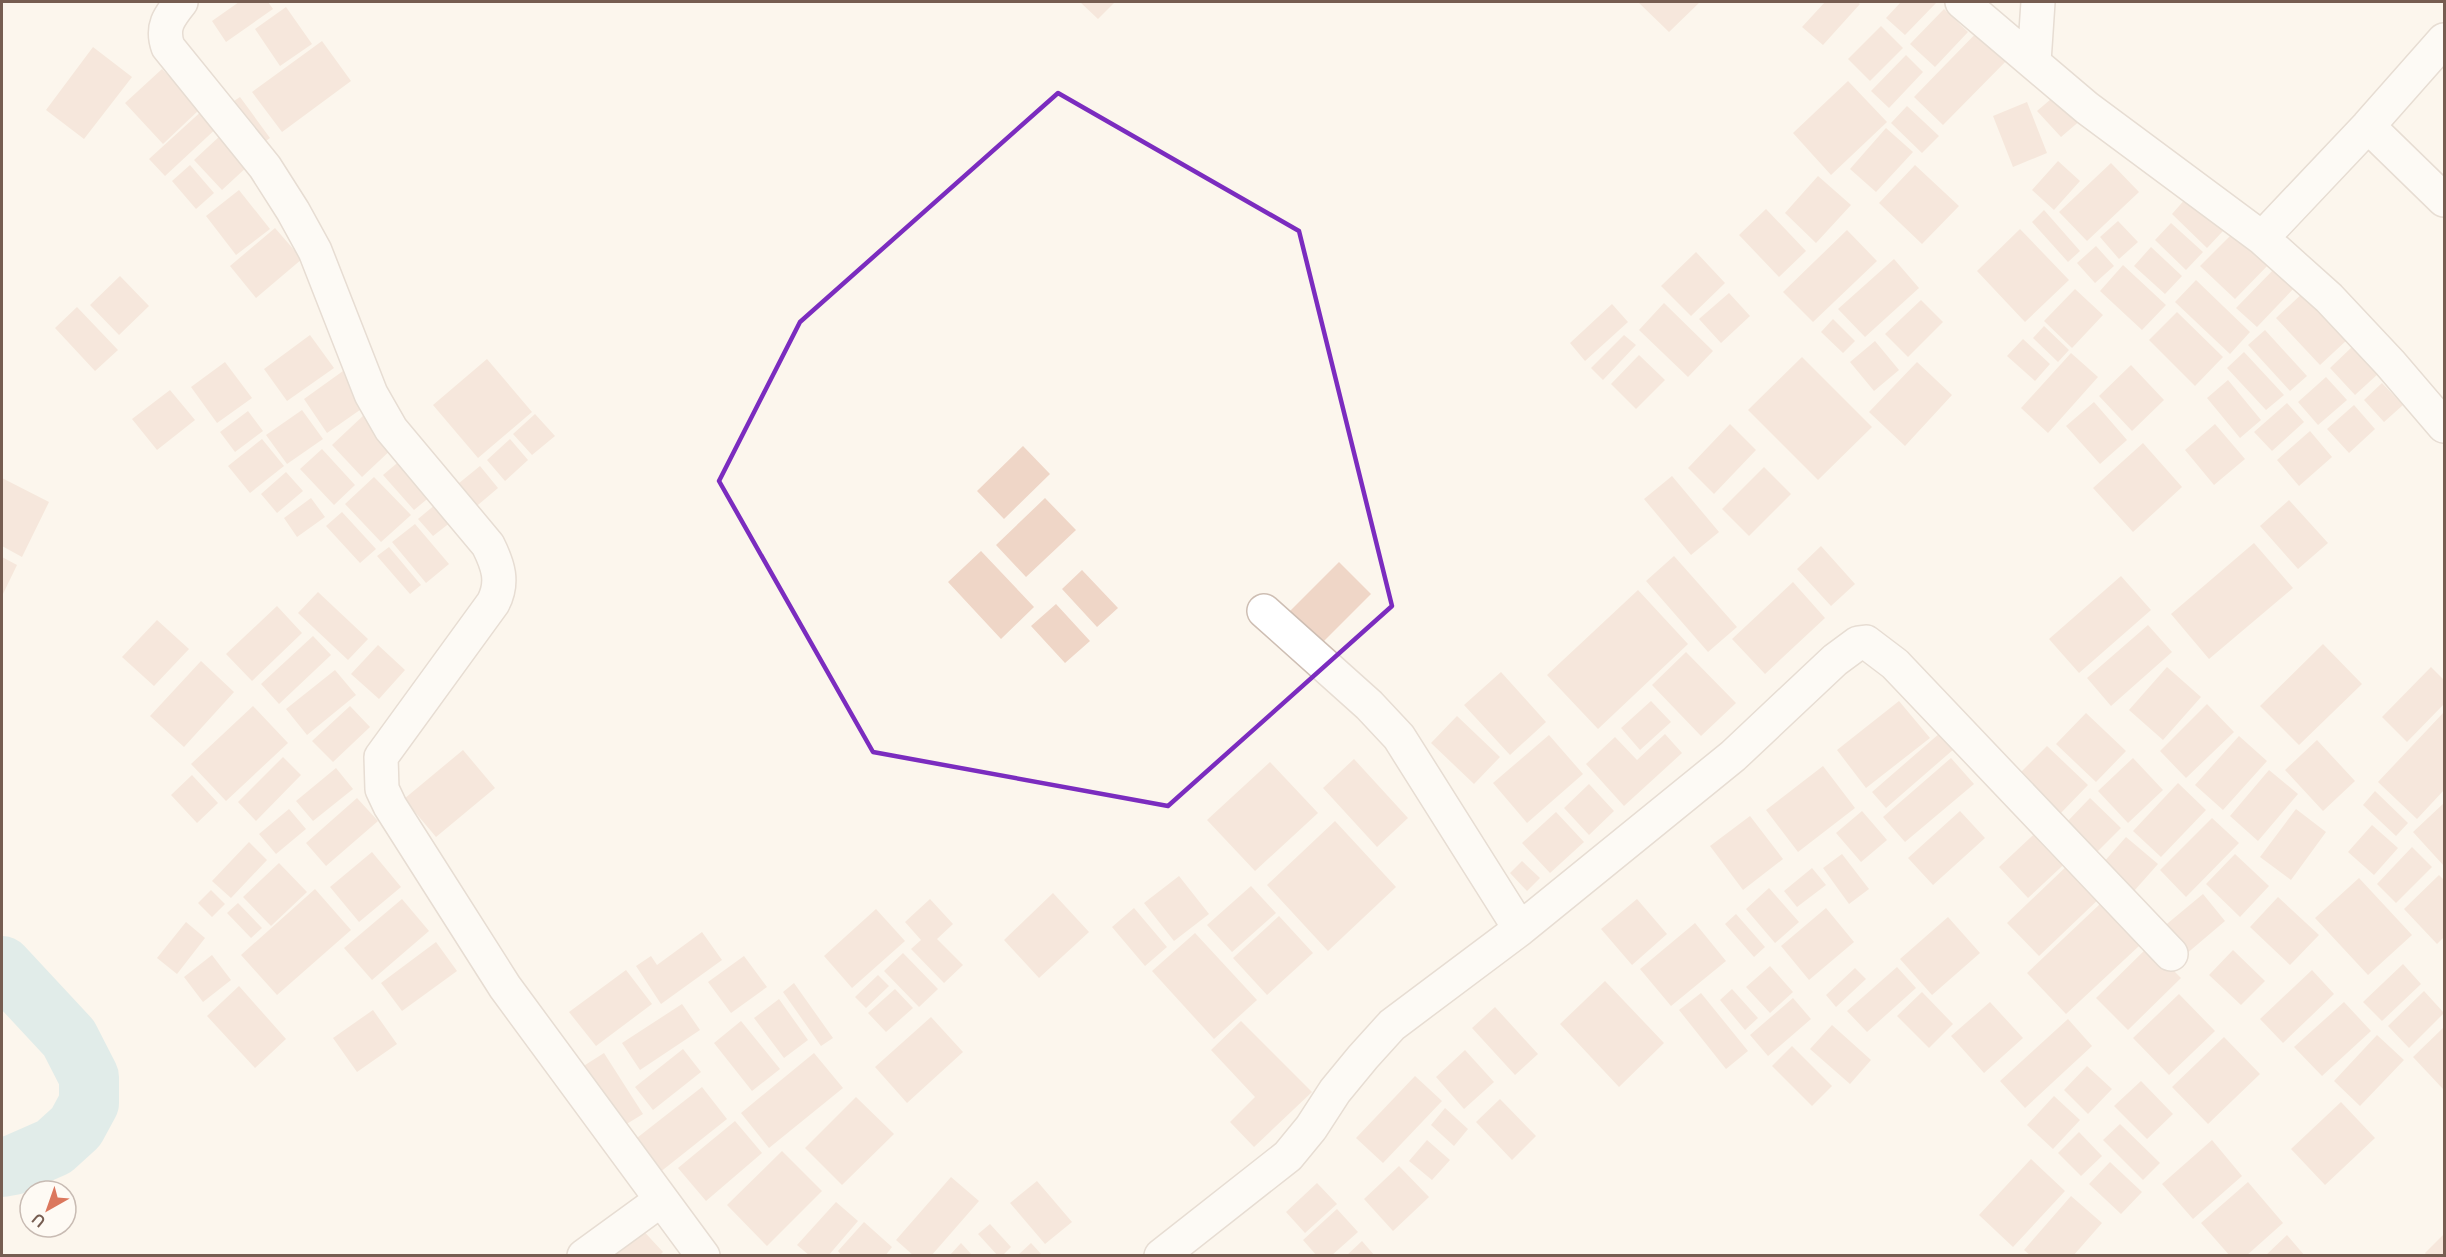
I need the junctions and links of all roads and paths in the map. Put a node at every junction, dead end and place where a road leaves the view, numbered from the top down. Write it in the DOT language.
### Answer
graph roads {
  1 [pos="181,2"];
  2 [pos="1962,2"];
  3 [pos="2038,2"];
  4 [pos="2445,40"];
  5 [pos="2034,62"];
  6 [pos="2368,126"];
  7 [pos="2445,200"];
  8 [pos="2262,238"];
  9 [pos="2445,426"];
  10 [pos="1264,611"];
  11 [pos="1520,929"];
  12 [pos="2171,954"];
  13 [pos="661,1200"];
  14 [pos="584,1256"];
  15 [pos="703,1256"];
  16 [pos="1161,1256"];
  1 -- 13 [label="street"];
  2 -- 5 [label="street"];
  3 -- 5 [label="street"];
  4 -- 6 [label="street"];
  5 -- 8 [label="street"];
  6 -- 7 [label="street"];
  6 -- 8 [label="street"];
  8 -- 9 [label="street"];
  10 -- 11 [label="street"];
  11 -- 12 [label="street"];
  11 -- 16 [label="street"];
  13 -- 14 [label="street"];
  13 -- 15 [label="street"];
}
